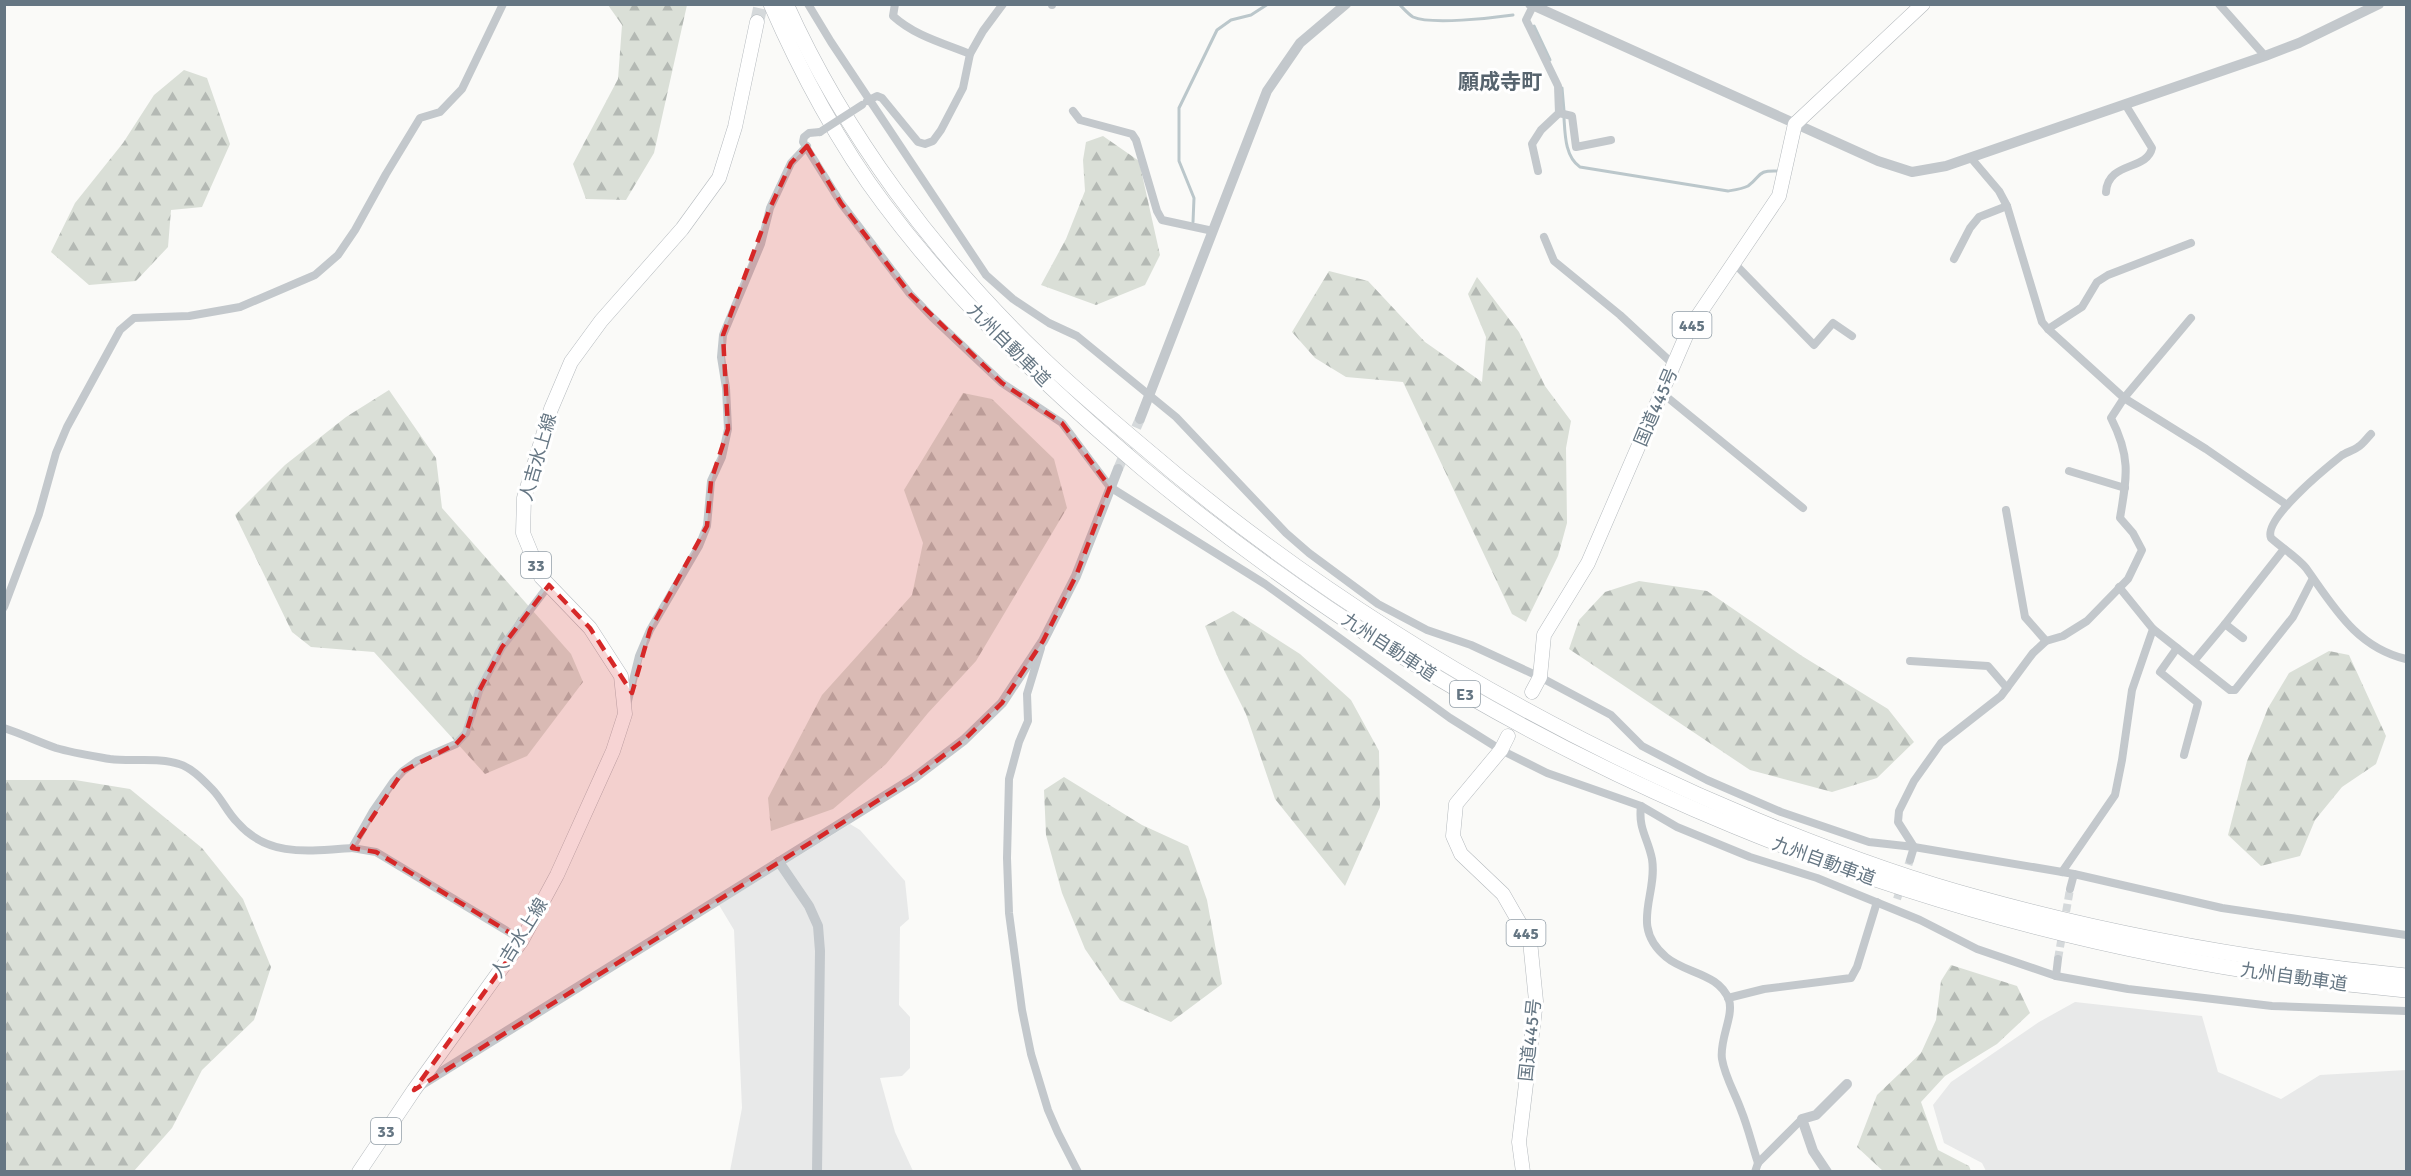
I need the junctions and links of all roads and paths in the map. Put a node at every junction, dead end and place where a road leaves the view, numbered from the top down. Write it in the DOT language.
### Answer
graph roads {
  1 [pos="503,4"];
  2 [pos="771,4"];
  3 [pos="786,4"];
  4 [pos="808,4"];
  5 [pos="895,4"];
  6 [pos="1003,4"];
  7 [pos="1346,4"];
  8 [pos="1923,4"];
  9 [pos="2219,4"];
  10 [pos="2379,4"];
  11 [pos="1531,5"];
  12 [pos="757,21"];
  13 [pos="970,54"];
  14 [pos="2265,56"];
  15 [pos="865,102"];
  16 [pos="2125,104"];
  17 [pos="1073,111"];
  18 [pos="1558,113"];
  19 [pos="1795,124"];
  20 [pos="1611,140"];
  21 [pos="807,146"];
  22 [pos="1971,158"];
  23 [pos="1538,171"];
  24 [pos="2106,192"];
  25 [pos="2007,206"];
  26 [pos="1213,231"];
  27 [pos="1544,237"];
  28 [pos="2191,243"];
  29 [pos="1954,259"];
  30 [pos="1734,262"];
  31 [pos="2191,318"];
  32 [pos="2048,329"];
  33 [pos="1852,336"];
  34 [pos="1674,365"];
  35 [pos="1662,393"];
  36 [pos="1150,396"];
  37 [pos="2124,398"];
  38 [pos="1140,419"];
  39 [pos="2372,434"];
  40 [pos="1118,469"];
  41 [pos="2069,471"];
  42 [pos="1110,487"];
  43 [pos="2125,488"];
  44 [pos="2287,505"];
  45 [pos="1803,508"];
  46 [pos="2006,510"];
  47 [pos="2284,549"];
  48 [pos="2312,580"];
  49 [pos="549,585"];
  50 [pos="2120,587"];
  51 [pos="4,607"];
  52 [pos="2225,624"];
  53 [pos="2153,629"];
  54 [pos="2243,638"];
  55 [pos="2046,641"];
  56 [pos="1043,642"];
  57 [pos="2177,648"];
  58 [pos="2406,659"];
  59 [pos="1910,661"];
  60 [pos="2194,661"];
  61 [pos="1540,677"];
  62 [pos="2007,688"];
  63 [pos="1532,692"];
  64 [pos="625,714"];
  65 [pos="4,728"];
  66 [pos="1508,736"];
  67 [pos="1501,750"];
  68 [pos="2184,755"];
  69 [pos="1641,806"];
  70 [pos="1914,847"];
  71 [pos="352,848"];
  72 [pos="1910,860"];
  73 [pos="779,862"];
  74 [pos="2062,872"];
  75 [pos="2074,874"];
  76 [pos="2070,889"];
  77 [pos="1897,899"];
  78 [pos="1877,902"];
  79 [pos="1893,909"];
  80 [pos="2406,934"];
  81 [pos="522,940"];
  82 [pos="2058,959"];
  83 [pos="2056,976"];
  84 [pos="2406,976"];
  85 [pos="2406,990"];
  86 [pos="1728,998"];
  87 [pos="2406,1011"];
  88 [pos="1847,1084"];
  89 [pos="414,1090"];
  90 [pos="1802,1119"];
  91 [pos="1757,1167"];
  92 [pos="359,1172"];
  93 [pos="817,1172"];
  94 [pos="1078,1172"];
  95 [pos="1523,1172"];
  96 [pos="1827,1172"];
  1 -- 51 [label="street"];
  2 -- 85 [label="highway, 九州自動車道 / E3"];
  3 -- 84 [label="highway, 九州自動車道 / E3"];
  4 -- 15 [label="street"];
  5 -- 13 [label="street"];
  6 -- 13 [label="street"];
  7 -- 26 [label="street"];
  8 -- 19 [label="main road"];
  9 -- 14 [label="street"];
  10 -- 14 [label="street"];
  11 -- 18 [label="street"];
  11 -- 19 [label="street"];
  12 -- 49 [label="main road, 人吉水上線 / 33"];
  13 -- 15 [label="street"];
  14 -- 16 [label="street"];
  15 -- 21 [label="street, bridge"];
  15 -- 36 [label="street"];
  16 -- 22 [label="street"];
  16 -- 24 [label="street"];
  17 -- 26 [label="street"];
  18 -- 20 [label="street"];
  18 -- 23 [label="street"];
  19 -- 22 [label="street"];
  19 -- 30 [label="main road, 国道445号 / 445"];
  21 -- 42 [label="street"];
  21 -- 64 [label="street"];
  22 -- 25 [label="street"];
  25 -- 29 [label="street"];
  25 -- 32 [label="street"];
  26 -- 36 [label="street"];
  27 -- 34 [label="street"];
  28 -- 32 [label="street"];
  30 -- 33 [label="street"];
  30 -- 34 [label="main road, 国道445号 / 445"];
  31 -- 37 [label="street"];
  32 -- 37 [label="street"];
  34 -- 35 [label="main road, 国道445号 / 445"];
  35 -- 45 [label="street"];
  35 -- 61 [label="main road, 国道445号 / 445"];
  36 -- 38 [label="street"];
  36 -- 61 [label="street"];
  37 -- 43 [label="street"];
  37 -- 44 [label="street"];
  39 -- 44 [label="street"];
  40 -- 42 [label="street"];
  41 -- 43 [label="street"];
  42 -- 56 [label="street"];
  42 -- 67 [label="street"];
  43 -- 50 [label="street"];
  44 -- 47 [label="street"];
  46 -- 55 [label="street"];
  47 -- 48 [label="street"];
  47 -- 52 [label="street"];
  48 -- 58 [label="street"];
  48 -- 60 [label="street"];
  49 -- 64 [label="main road, 人吉水上線 / 33"];
  49 -- 71 [label="street"];
  50 -- 53 [label="street"];
  50 -- 55 [label="street"];
  52 -- 54 [label="street"];
  52 -- 60 [label="street"];
  53 -- 57 [label="street"];
  53 -- 74 [label="street"];
  55 -- 62 [label="street"];
  56 -- 73 [label="street"];
  56 -- 94 [label="street"];
  57 -- 60 [label="street"];
  57 -- 68 [label="street"];
  59 -- 62 [label="street"];
  61 -- 63 [label="main road, 国道445号 / 445"];
  61 -- 70 [label="street"];
  62 -- 70 [label="street"];
  64 -- 81 [label="main road, 人吉水上線 / 33"];
  65 -- 71 [label="street"];
  66 -- 67 [label="main road, 国道445号 / 445"];
  67 -- 69 [label="street"];
  67 -- 95 [label="main road, 国道445号 / 445"];
  69 -- 78 [label="street"];
  69 -- 86 [label="street"];
  70 -- 72 [label="street"];
  70 -- 74 [label="street"];
  71 -- 81 [label="street"];
  73 -- 89 [label="street"];
  73 -- 93 [label="street"];
  74 -- 75 [label="street"];
  75 -- 76 [label="street"];
  75 -- 80 [label="street"];
  77 -- 79 [label="street"];
  78 -- 79 [label="street"];
  78 -- 86 [label="street"];
  79 -- 83 [label="street"];
  81 -- 89 [label="main road, 人吉水上線 / 33"];
  82 -- 83 [label="street"];
  83 -- 87 [label="street"];
  86 -- 91 [label="street"];
  88 -- 90 [label="street"];
  89 -- 92 [label="main road, 人吉水上線 / 33"];
  90 -- 91 [label="street"];
  90 -- 96 [label="street"];
}
